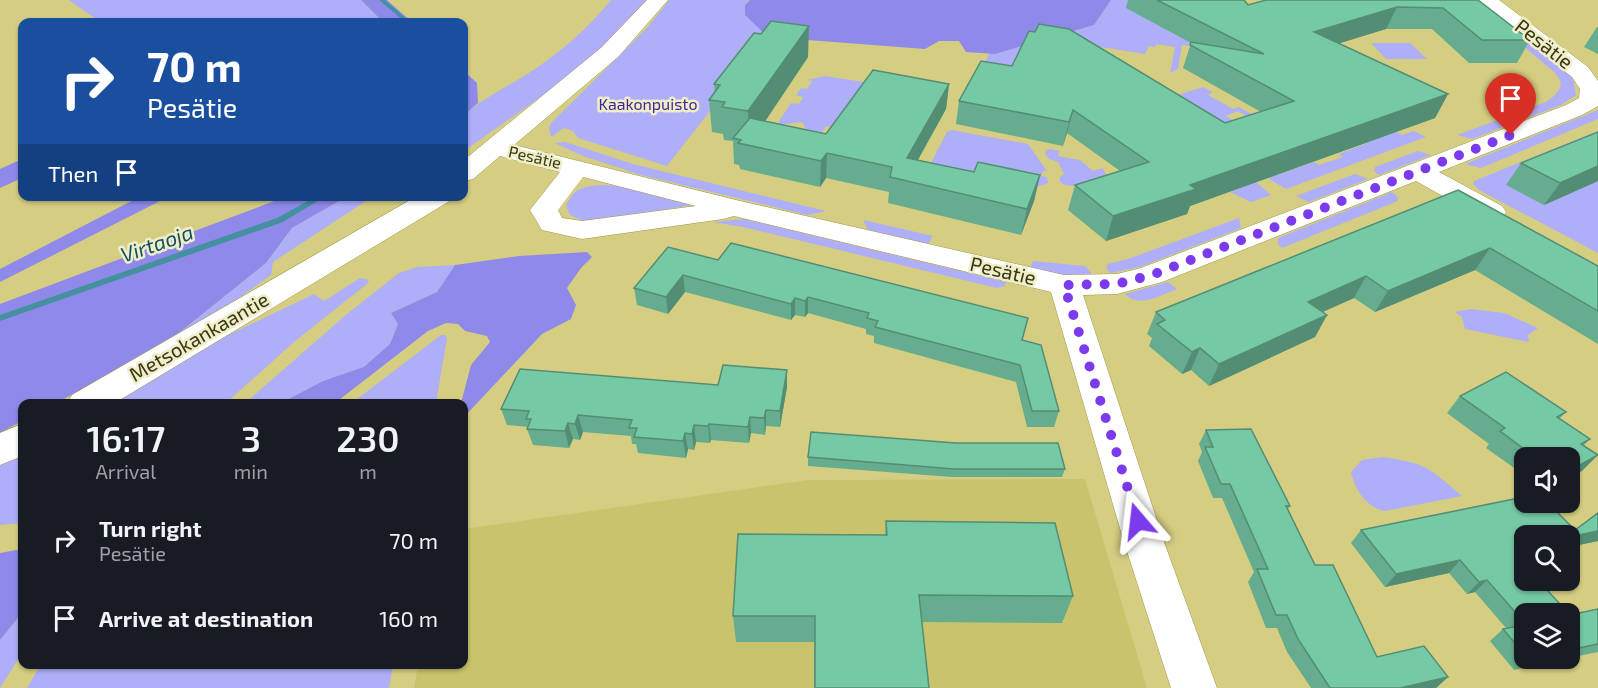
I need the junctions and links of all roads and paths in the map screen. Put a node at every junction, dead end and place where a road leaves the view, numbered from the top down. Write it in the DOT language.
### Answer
graph roads {
  1 [pos="658,0"];
  2 [pos="1486,0"];
  3 [pos="493,147"];
  4 [pos="468,162"];
  5 [pos="577,167"];
  6 [pos="468,169"];
  7 [pos="1418,171"];
  8 [pos="401,201"];
  9 [pos="430,201"];
  10 [pos="740,208"];
  11 [pos="1519,226"];
  12 [pos="312,271"];
  13 [pos="1064,285"];
  14 [pos="93,399"];
  15 [pos="18,440"];
  16 [pos="0,451"];
  17 [pos="1194,688"];
  1 -- 3 [label="street"];
  2 -- 7 [label="street, Pesätie"];
  3 -- 4 [label="street"];
  3 -- 5 [label="street, Pesätie"];
  3 -- 6 [label="street"];
  5 -- 10 [label="street, Pesätie"];
  5 -- 10 [label="street, Pesätie"];
  7 -- 11 [label="street"];
  7 -- 13 [label="street, Pesätie"];
  8 -- 12 [label="street, Metsokankaantie"];
  9 -- 12 [label="street, Metsokankaantie"];
  10 -- 13 [label="street, Pesätie"];
  12 -- 14 [label="street, Metsokankaantie"];
  13 -- 17 [label="street"];
  15 -- 16 [label="street"];
}
